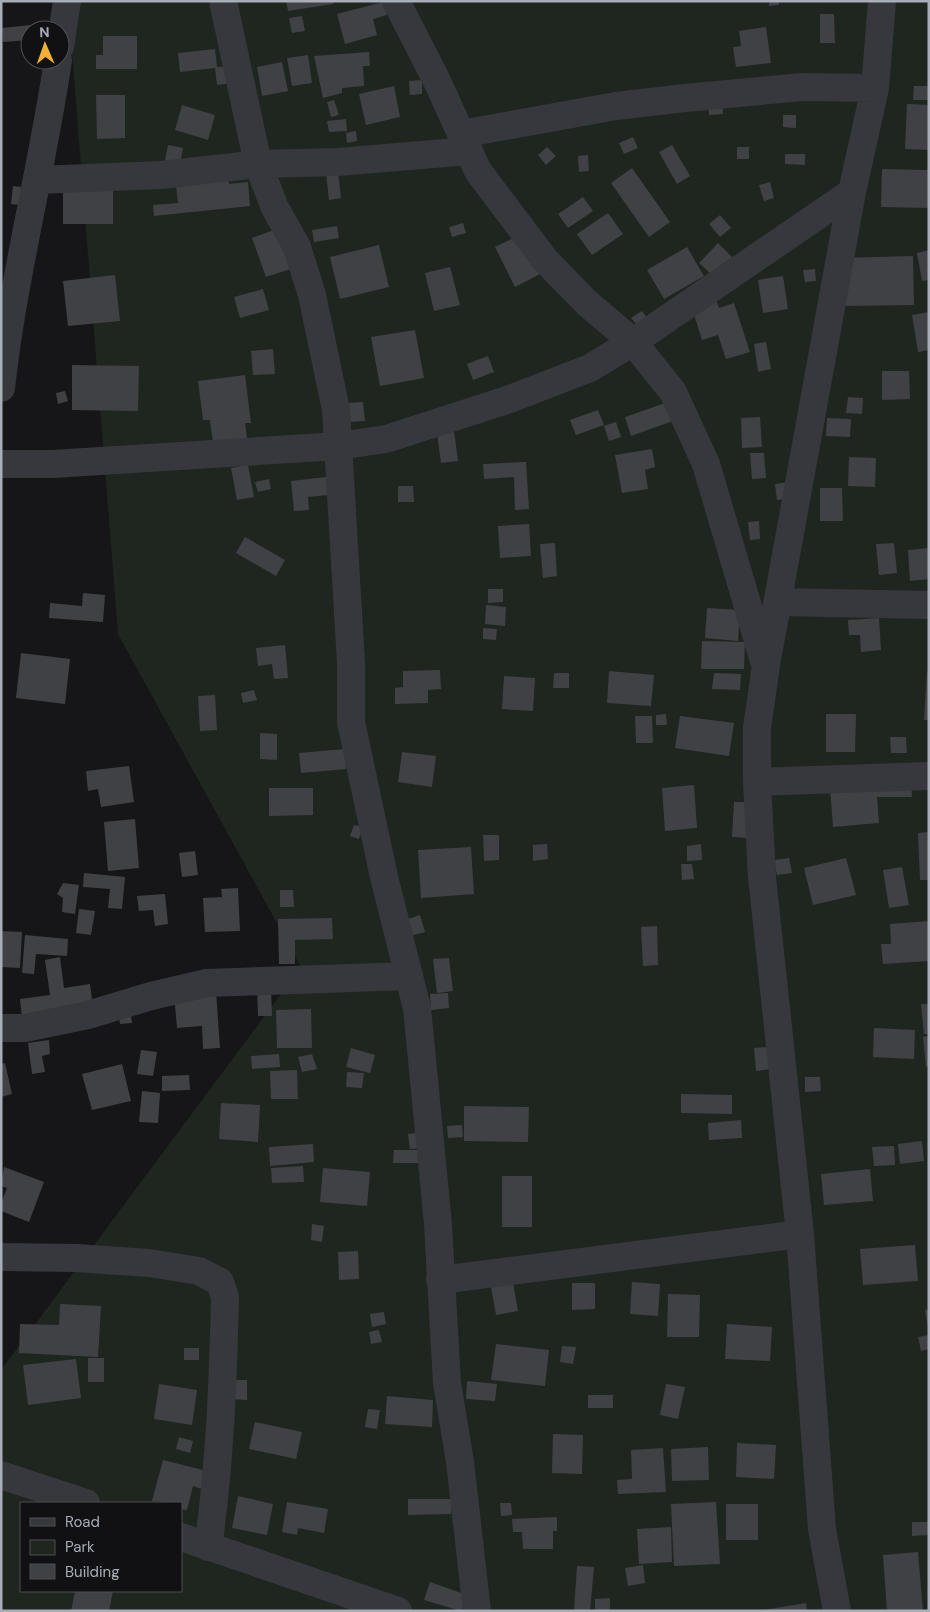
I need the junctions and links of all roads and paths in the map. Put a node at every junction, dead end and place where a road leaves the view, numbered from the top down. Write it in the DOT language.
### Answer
graph roads {
  1 [pos="67,1"];
  2 [pos="223,1"];
  3 [pos="396,1"];
  4 [pos="420,1"];
  5 [pos="882,1"];
  6 [pos="64,20"];
  7 [pos="417,42"];
  8 [pos="56,70"];
  9 [pos="875,88"];
  10 [pos="465,143"];
  11 [pos="258,164"];
  12 [pos="38,180"];
  13 [pos="852,192"];
  14 [pos="12,258"];
  15 [pos="633,342"];
  16 [pos="1,388"];
  17 [pos="338,446"];
  18 [pos="1,464"];
  19 [pos="778,602"];
  20 [pos="929,605"];
  21 [pos="766,664"];
  22 [pos="929,776"];
  23 [pos="757,782"];
  24 [pos="409,976"];
  25 [pos="1,1028"];
  26 [pos="800,1234"];
  27 [pos="1,1257"];
  28 [pos="440,1280"];
  29 [pos="1,1475"];
  30 [pos="83,1502"];
  31 [pos="182,1538"];
  32 [pos="208,1548"];
  33 [pos="398,1611"];
  34 [pos="477,1611"];
  35 [pos="837,1611"];
  1 -- 6 [label="street"];
  2 -- 11 [label="street"];
  3 -- 7 [label="street"];
  4 -- 7 [label="street"];
  5 -- 9 [label="street"];
  7 -- 10 [label="street"];
  8 -- 12 [label="street"];
  9 -- 10 [label="street"];
  9 -- 13 [label="street"];
  10 -- 11 [label="street"];
  10 -- 15 [label="street"];
  11 -- 12 [label="street"];
  11 -- 17 [label="street"];
  12 -- 14 [label="street"];
  13 -- 15 [label="street"];
  13 -- 19 [label="street"];
  14 -- 16 [label="street"];
  15 -- 17 [label="street"];
  15 -- 21 [label="street"];
  17 -- 18 [label="street"];
  17 -- 24 [label="street"];
  19 -- 20 [label="street"];
  19 -- 21 [label="street"];
  21 -- 23 [label="street"];
  22 -- 23 [label="street"];
  23 -- 26 [label="street"];
  24 -- 25 [label="street"];
  24 -- 28 [label="street"];
  26 -- 28 [label="street"];
  26 -- 35 [label="street"];
  27 -- 32 [label="street"];
  28 -- 34 [label="street"];
  29 -- 30 [label="street"];
  31 -- 32 [label="street"];
  32 -- 33 [label="street"];
}
